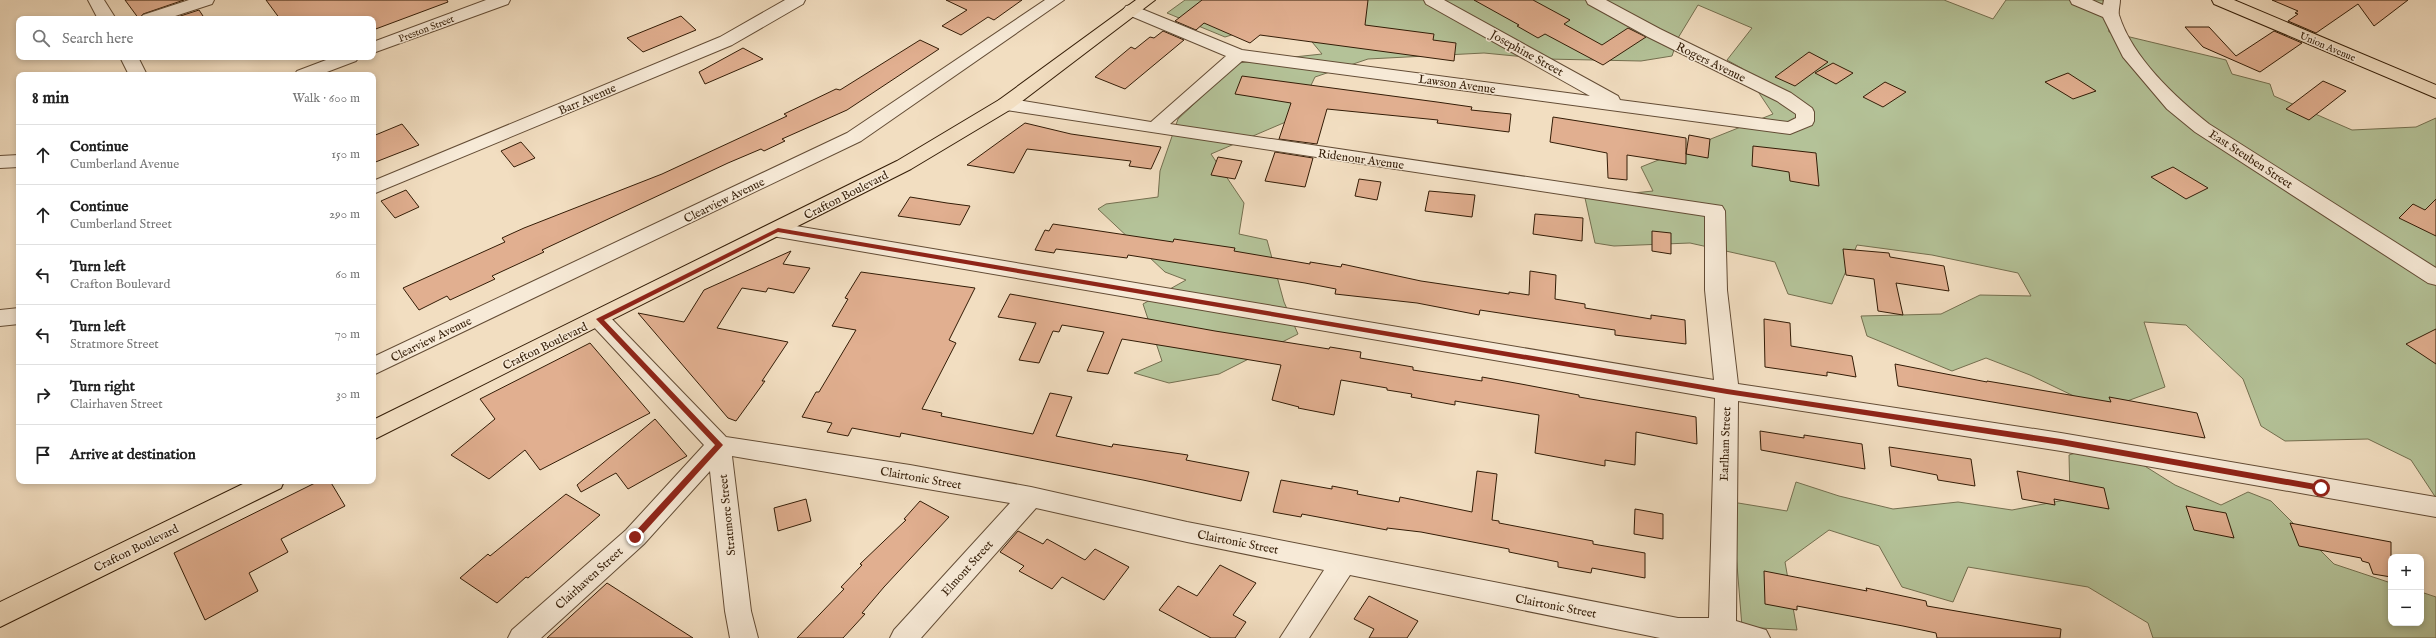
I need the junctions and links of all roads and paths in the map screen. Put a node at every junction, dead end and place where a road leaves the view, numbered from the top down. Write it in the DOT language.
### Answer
graph roads {
  1 [pos="96,0"];
  2 [pos="206,0"];
  3 [pos="502,0"];
  4 [pos="797,0"];
  5 [pos="1056,0"];
  6 [pos="1432,0"];
  7 [pos="1594,0"];
  8 [pos="2078,0"];
  9 [pos="2220,0"];
  10 [pos="1139,5"];
  11 [pos="2111,7"];
  12 [pos="105,16"];
  13 [pos="158,16"];
  14 [pos="376,47"];
  15 [pos="1238,55"];
  16 [pos="130,60"];
  17 [pos="342,60"];
  18 [pos="136,72"];
  19 [pos="310,72"];
  20 [pos="2436,92"];
  21 [pos="1006,104"];
  22 [pos="1622,106"];
  23 [pos="1155,128"];
  24 [pos="1790,128"];
  25 [pos="16,161"];
  26 [pos="0,162"];
  27 [pos="376,187"];
  28 [pos="1715,211"];
  29 [pos="778,230"];
  30 [pos="2436,278"];
  31 [pos="16,316"];
  32 [pos="0,318"];
  33 [pos="599,319"];
  34 [pos="376,366"];
  35 [pos="1727,391"];
  36 [pos="376,430"];
  37 [pos="719,445"];
  38 [pos="266,484"];
  39 [pos="1030,497"];
  40 [pos="2436,507"];
  41 [pos="1344,562"];
  42 [pos="0,615"];
  43 [pos="1722,630"];
  44 [pos="1676,634"];
  45 [pos="522,638"];
  46 [pos="744,638"];
  47 [pos="904,638"];
  48 [pos="1294,638"];
  49 [pos="1756,638"];
  1 -- 12 [label="street"];
  2 -- 13 [label="street"];
  3 -- 14 [label="street, Preston Street"];
  4 -- 27 [label="street, Barr Avenue"];
  5 -- 34 [label="street, Clearview Avenue"];
  6 -- 22 [label="street, Josephine Street"];
  7 -- 24 [label="street, Rogers Avenue"];
  8 -- 11 [label="street"];
  9 -- 20 [label="main road, Union Avenue"];
  10 -- 15 [label="street, Lawson Avenue"];
  10 -- 21 [label="main road, Crafton Boulevard"];
  11 -- 30 [label="street, East Steuben Street"];
  15 -- 22 [label="street, Lawson Avenue"];
  15 -- 23 [label="street"];
  16 -- 18 [label="street"];
  17 -- 19 [label="street"];
  21 -- 23 [label="street, Ridenour Avenue"];
  21 -- 29 [label="main road, Crafton Boulevard"];
  22 -- 24 [label="street, Lawson Avenue"];
  23 -- 28 [label="street, Ridenour Avenue"];
  25 -- 26 [label="street"];
  28 -- 35 [label="street, Earlham Street"];
  29 -- 33 [label="main road, Crafton Boulevard"];
  29 -- 35 [label="street"];
  31 -- 32 [label="street"];
  33 -- 36 [label="main road, Crafton Boulevard"];
  33 -- 37 [label="street"];
  35 -- 40 [label="street"];
  35 -- 43 [label="street, Earlham Street"];
  37 -- 39 [label="street, Clairtonic Street"];
  37 -- 45 [label="street, Clairhaven Street"];
  37 -- 46 [label="street, Stratmore Street"];
  38 -- 42 [label="main road, Crafton Boulevard"];
  39 -- 41 [label="street, Clairtonic Street"];
  39 -- 47 [label="street, Elmont Street"];
  41 -- 44 [label="street, Clairtonic Street"];
  41 -- 48 [label="street"];
  43 -- 44 [label="street, Clairtonic Street"];
  43 -- 49 [label="street, Clairtonic Street"];
}
